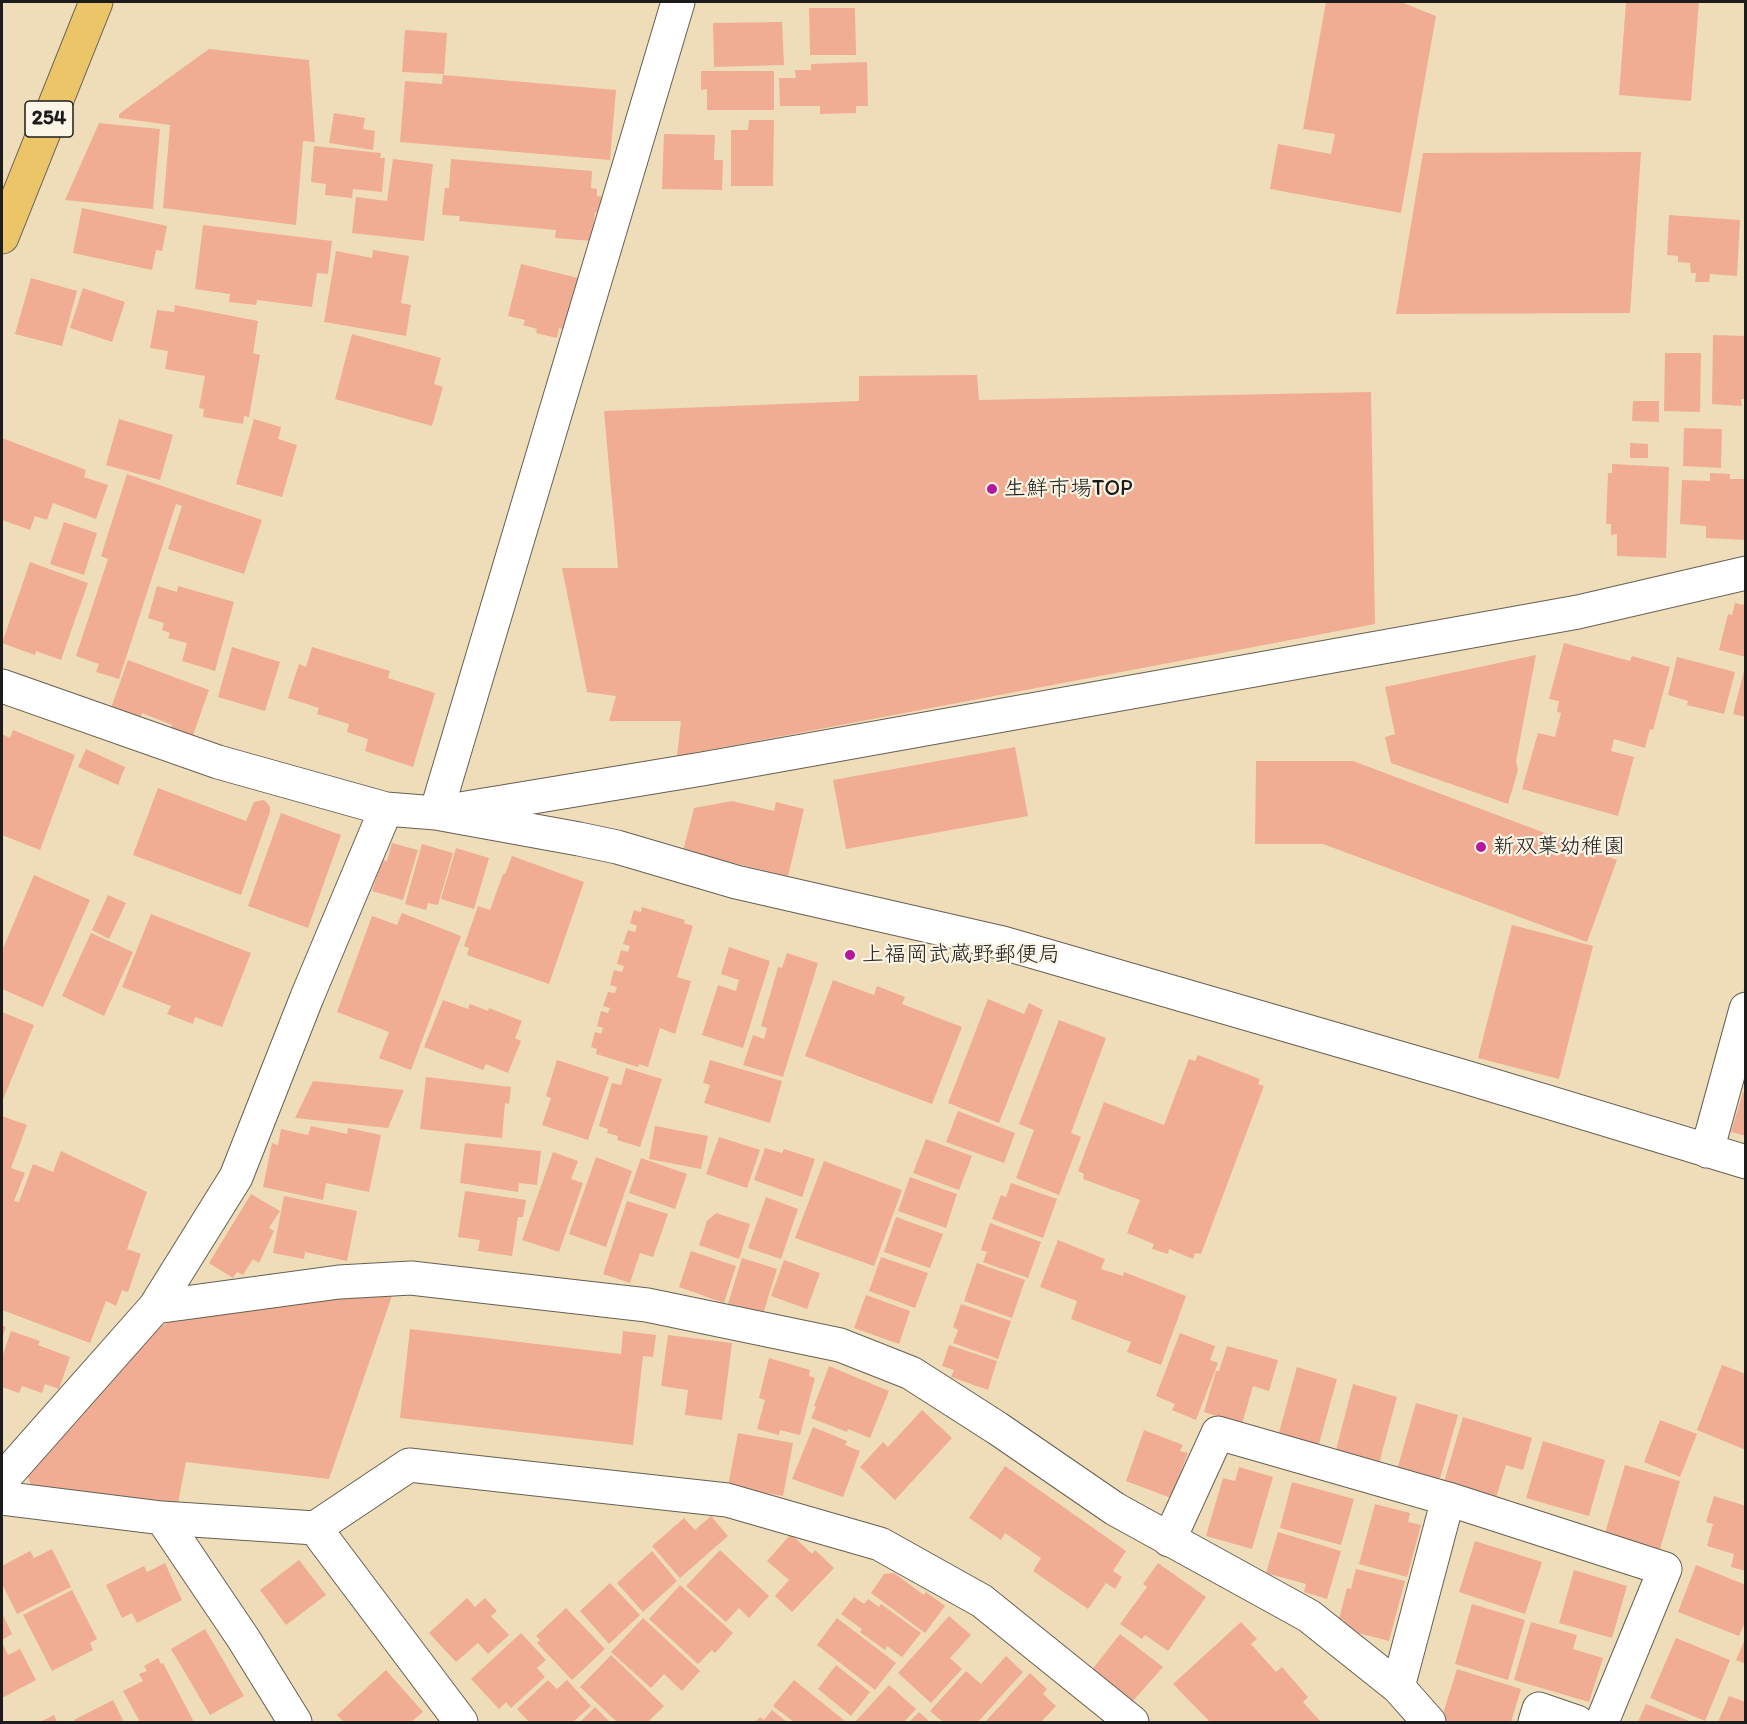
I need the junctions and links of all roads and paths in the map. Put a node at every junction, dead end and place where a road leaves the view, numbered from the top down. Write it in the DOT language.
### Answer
graph roads {
  1 [pos="96,2"];
  2 [pos="678,2"];
  3 [pos="2,237"];
  4 [pos="1746,573"];
  5 [pos="2,686"];
  6 [pos="386,809"];
  7 [pos="436,813"];
  8 [pos="1746,1009"];
  9 [pos="1707,1151"];
  10 [pos="1746,1162"];
  11 [pos="155,1307"];
  12 [pos="2,1479"];
  13 [pos="2,1498"];
  14 [pos="1448,1499"];
  15 [pos="162,1518"];
  16 [pos="315,1528"];
  17 [pos="1169,1540"];
  18 [pos="1398,1688"];
  19 [pos="295,1722"];
  20 [pos="461,1722"];
  21 [pos="1132,1722"];
  22 [pos="1429,1722"];
  23 [pos="1534,1722"];
  24 [pos="1577,1722"];
  25 [pos="1602,1722"];
  1 -- 3 [label="highway, 254"];
  2 -- 7 [label="street"];
  4 -- 7 [label="street"];
  5 -- 6 [label="street"];
  6 -- 7 [label="street"];
  6 -- 11 [label="street"];
  7 -- 9 [label="street"];
  8 -- 9 [label="street"];
  9 -- 10 [label="street"];
  11 -- 12 [label="street"];
  11 -- 17 [label="street"];
  13 -- 15 [label="street"];
  14 -- 17 [label="street"];
  14 -- 18 [label="street"];
  14 -- 25 [label="street"];
  15 -- 16 [label="street"];
  15 -- 19 [label="street"];
  16 -- 20 [label="street"];
  16 -- 21 [label="street"];
  17 -- 18 [label="street"];
  18 -- 22 [label="street"];
  23 -- 24 [label="street"];
}
